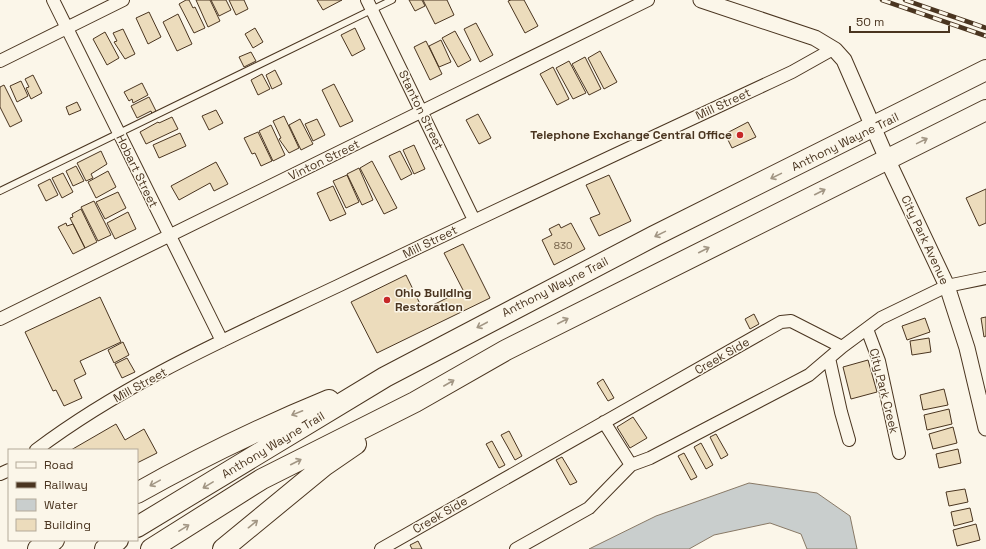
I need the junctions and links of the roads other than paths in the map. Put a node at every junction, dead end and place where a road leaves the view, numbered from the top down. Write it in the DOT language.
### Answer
graph roads {
  1 [pos="53,0"];
  2 [pos="124,0"];
  3 [pos="392,0"];
  4 [pos="648,0"];
  5 [pos="701,0"];
  6 [pos="370,5"];
  7 [pos="66,28"];
  8 [pos="833,49"];
  9 [pos="0,61"];
  10 [pos="986,70"];
  11 [pos="986,110"];
  12 [pos="422,112"];
  13 [pos="874,127"];
  14 [pos="119,133"];
  15 [pos="887,159"];
  16 [pos="0,191"];
  17 [pos="474,220"];
  18 [pos="169,236"];
  19 [pos="986,278"];
  20 [pos="947,286"];
  21 [pos="0,319"];
  22 [pos="866,329"];
  23 [pos="222,341"];
  24 [pos="842,346"];
  25 [pos="829,358"];
  26 [pos="385,377"];
  27 [pos="415,402"];
  28 [pos="604,422"];
  29 [pos="986,428"];
  30 [pos="849,440"];
  31 [pos="37,449"];
  32 [pos="899,453"];
  33 [pos="631,465"];
  34 [pos="138,492"];
  35 [pos="138,526"];
  36 [pos="52,541"];
  37 [pos="117,541"];
  38 [pos="38,549"];
  39 [pos="105,549"];
  40 [pos="151,549"];
  41 [pos="222,549"];
  42 [pos="381,549"];
  43 [pos="516,549"];
  1 -- 7 [label="street, Hobart Street"];
  2 -- 7 [label="street"];
  3 -- 6 [label="lane"];
  4 -- 12 [label="street, Vinton Street"];
  5 -- 8 [label="street"];
  6 -- 12 [label="street, Stanton Street"];
  6 -- 14 [label="lane"];
  7 -- 9 [label="street"];
  7 -- 14 [label="street, Hobart Street"];
  8 -- 13 [label="street, City Park Avenue"];
  8 -- 17 [label="street, Mill Street"];
  10 -- 13 [label="highway, Anthony Wayne Trail"];
  15 -- 11 [label="highway, Anthony Wayne Trail, one-way"];
  12 -- 17 [label="street, Stanton Street"];
  12 -- 18 [label="street, Vinton Street"];
  13 -- 15 [label="street, City Park Avenue"];
  13 -- 26 [label="highway, Anthony Wayne Trail, one-way"];
  14 -- 16 [label="lane"];
  14 -- 18 [label="street, Hobart Street"];
  15 -- 20 [label="street, City Park Avenue"];
  27 -- 15 [label="highway, Anthony Wayne Trail, one-way"];
  17 -- 23 [label="street, Mill Street"];
  18 -- 21 [label="street, Vinton Street"];
  18 -- 23 [label="street, Hobart Street"];
  19 -- 20 [label="street"];
  20 -- 22 [label="street"];
  20 -- 29 [label="street, City Park Avenue"];
  22 -- 24 [label="street"];
  22 -- 32 [label="street, City Park Creek"];
  23 -- 31 [label="street, Mill Street"];
  24 -- 25 [label="street"];
  24 -- 28 [label="street, Creek Side"];
  25 -- 30 [label="street"];
  25 -- 33 [label="street"];
  26 -- 34 [label="highway, one-way"];
  26 -- 35 [label="highway, Anthony Wayne Trail, one-way"];
  40 -- 27 [label="highway, Anthony Wayne Trail, one-way"];
  41 -- 27 [label="highway, one-way"];
  28 -- 33 [label="street"];
  28 -- 42 [label="street, Creek Side"];
  33 -- 43 [label="street"];
  36 -- 38 [label="highway"];
  37 -- 39 [label="highway"];
}
